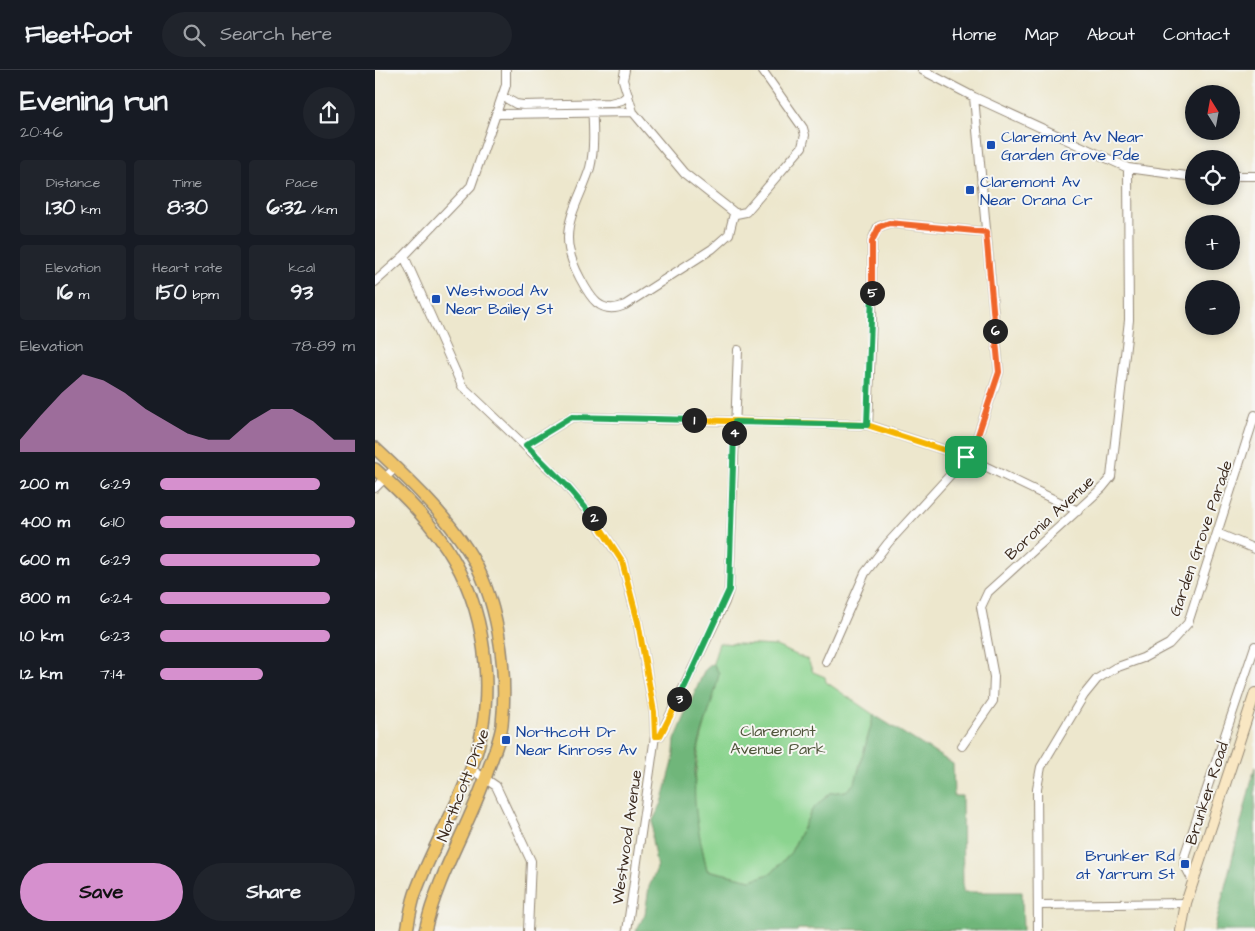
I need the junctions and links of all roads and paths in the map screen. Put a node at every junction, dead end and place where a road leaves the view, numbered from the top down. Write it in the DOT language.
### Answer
graph roads {
  1 [pos="506,70"];
  2 [pos="625,70"];
  3 [pos="762,70"];
  4 [pos="922,70"];
  5 [pos="628,95"];
  6 [pos="502,96"];
  7 [pos="974,97"];
  8 [pos="592,103"];
  9 [pos="633,112"];
  10 [pos="592,113"];
  11 [pos="496,114"];
  12 [pos="1128,168"];
  13 [pos="1185,176"];
  14 [pos="1240,176"];
  15 [pos="1255,176"];
  16 [pos="734,214"];
  17 [pos="986,232"];
  18 [pos="404,256"];
  19 [pos="375,282"];
  20 [pos="738,350"];
  21 [pos="1255,415"];
  22 [pos="735,422"];
  23 [pos="867,425"];
  24 [pos="526,445"];
  25 [pos="375,448"];
  26 [pos="966,457"];
  27 [pos="396,468"];
  28 [pos="375,469"];
  29 [pos="385,478"];
  30 [pos="375,488"];
  31 [pos="1078,511"];
  32 [pos="1217,533"];
  33 [pos="1255,549"];
  34 [pos="1255,646"];
  35 [pos="826,662"];
  36 [pos="1255,694"];
  37 [pos="655,736"];
  38 [pos="962,746"];
  39 [pos="471,769"];
  40 [pos="485,777"];
  41 [pos="1193,881"];
  42 [pos="1186,902"];
  43 [pos="1039,905"];
  44 [pos="407,931"];
  45 [pos="425,931"];
  46 [pos="528,931"];
  47 [pos="627,931"];
  48 [pos="1038,931"];
  49 [pos="1181,931"];
  1 -- 6 [label="street"];
  2 -- 5 [label="street"];
  3 -- 16 [label="street"];
  4 -- 7 [label="street"];
  5 -- 8 [label="street"];
  5 -- 9 [label="street"];
  6 -- 8 [label="street"];
  6 -- 11 [label="street"];
  7 -- 12 [label="street"];
  7 -- 17 [label="street"];
  8 -- 10 [label="street"];
  9 -- 10 [label="street"];
  9 -- 16 [label="street"];
  10 -- 11 [label="street"];
  10 -- 16 [label="street"];
  11 -- 18 [label="street"];
  12 -- 13 [label="street"];
  12 -- 31 [label="street, Boronia Avenue"];
  14 -- 15 [label="street"];
  17 -- 23 [label="street"];
  17 -- 26 [label="street"];
  18 -- 19 [label="street"];
  18 -- 24 [label="street, Westwood Avenue"];
  20 -- 22 [label="street"];
  21 -- 32 [label="street, Garden Grove Parade"];
  22 -- 23 [label="street"];
  22 -- 24 [label="street"];
  22 -- 37 [label="street"];
  23 -- 26 [label="street"];
  24 -- 37 [label="street, Westwood Avenue"];
  25 -- 27 [label="main road, Northcott Drive"];
  26 -- 31 [label="street"];
  26 -- 35 [label="street"];
  27 -- 29 [label="street"];
  27 -- 40 [label="main road, Northcott Drive"];
  28 -- 29 [label="main road, Northcott Drive"];
  29 -- 30 [label="street"];
  29 -- 39 [label="main road, Northcott Drive"];
  31 -- 38 [label="street, Boronia Avenue"];
  32 -- 33 [label="street"];
  32 -- 43 [label="street, Garden Grove Parade"];
  34 -- 41 [label="street"];
  36 -- 41 [label="main road, Brunker Road"];
  37 -- 47 [label="street, Westwood Avenue"];
  39 -- 40 [label="street"];
  39 -- 44 [label="main road, Northcott Drive"];
  40 -- 45 [label="main road, Northcott Drive"];
  40 -- 46 [label="street"];
  41 -- 42 [label="main road, Brunker Road"];
  42 -- 43 [label="street"];
  42 -- 49 [label="main road, Brunker Road"];
  43 -- 48 [label="street, Garden Grove Parade"];
}
